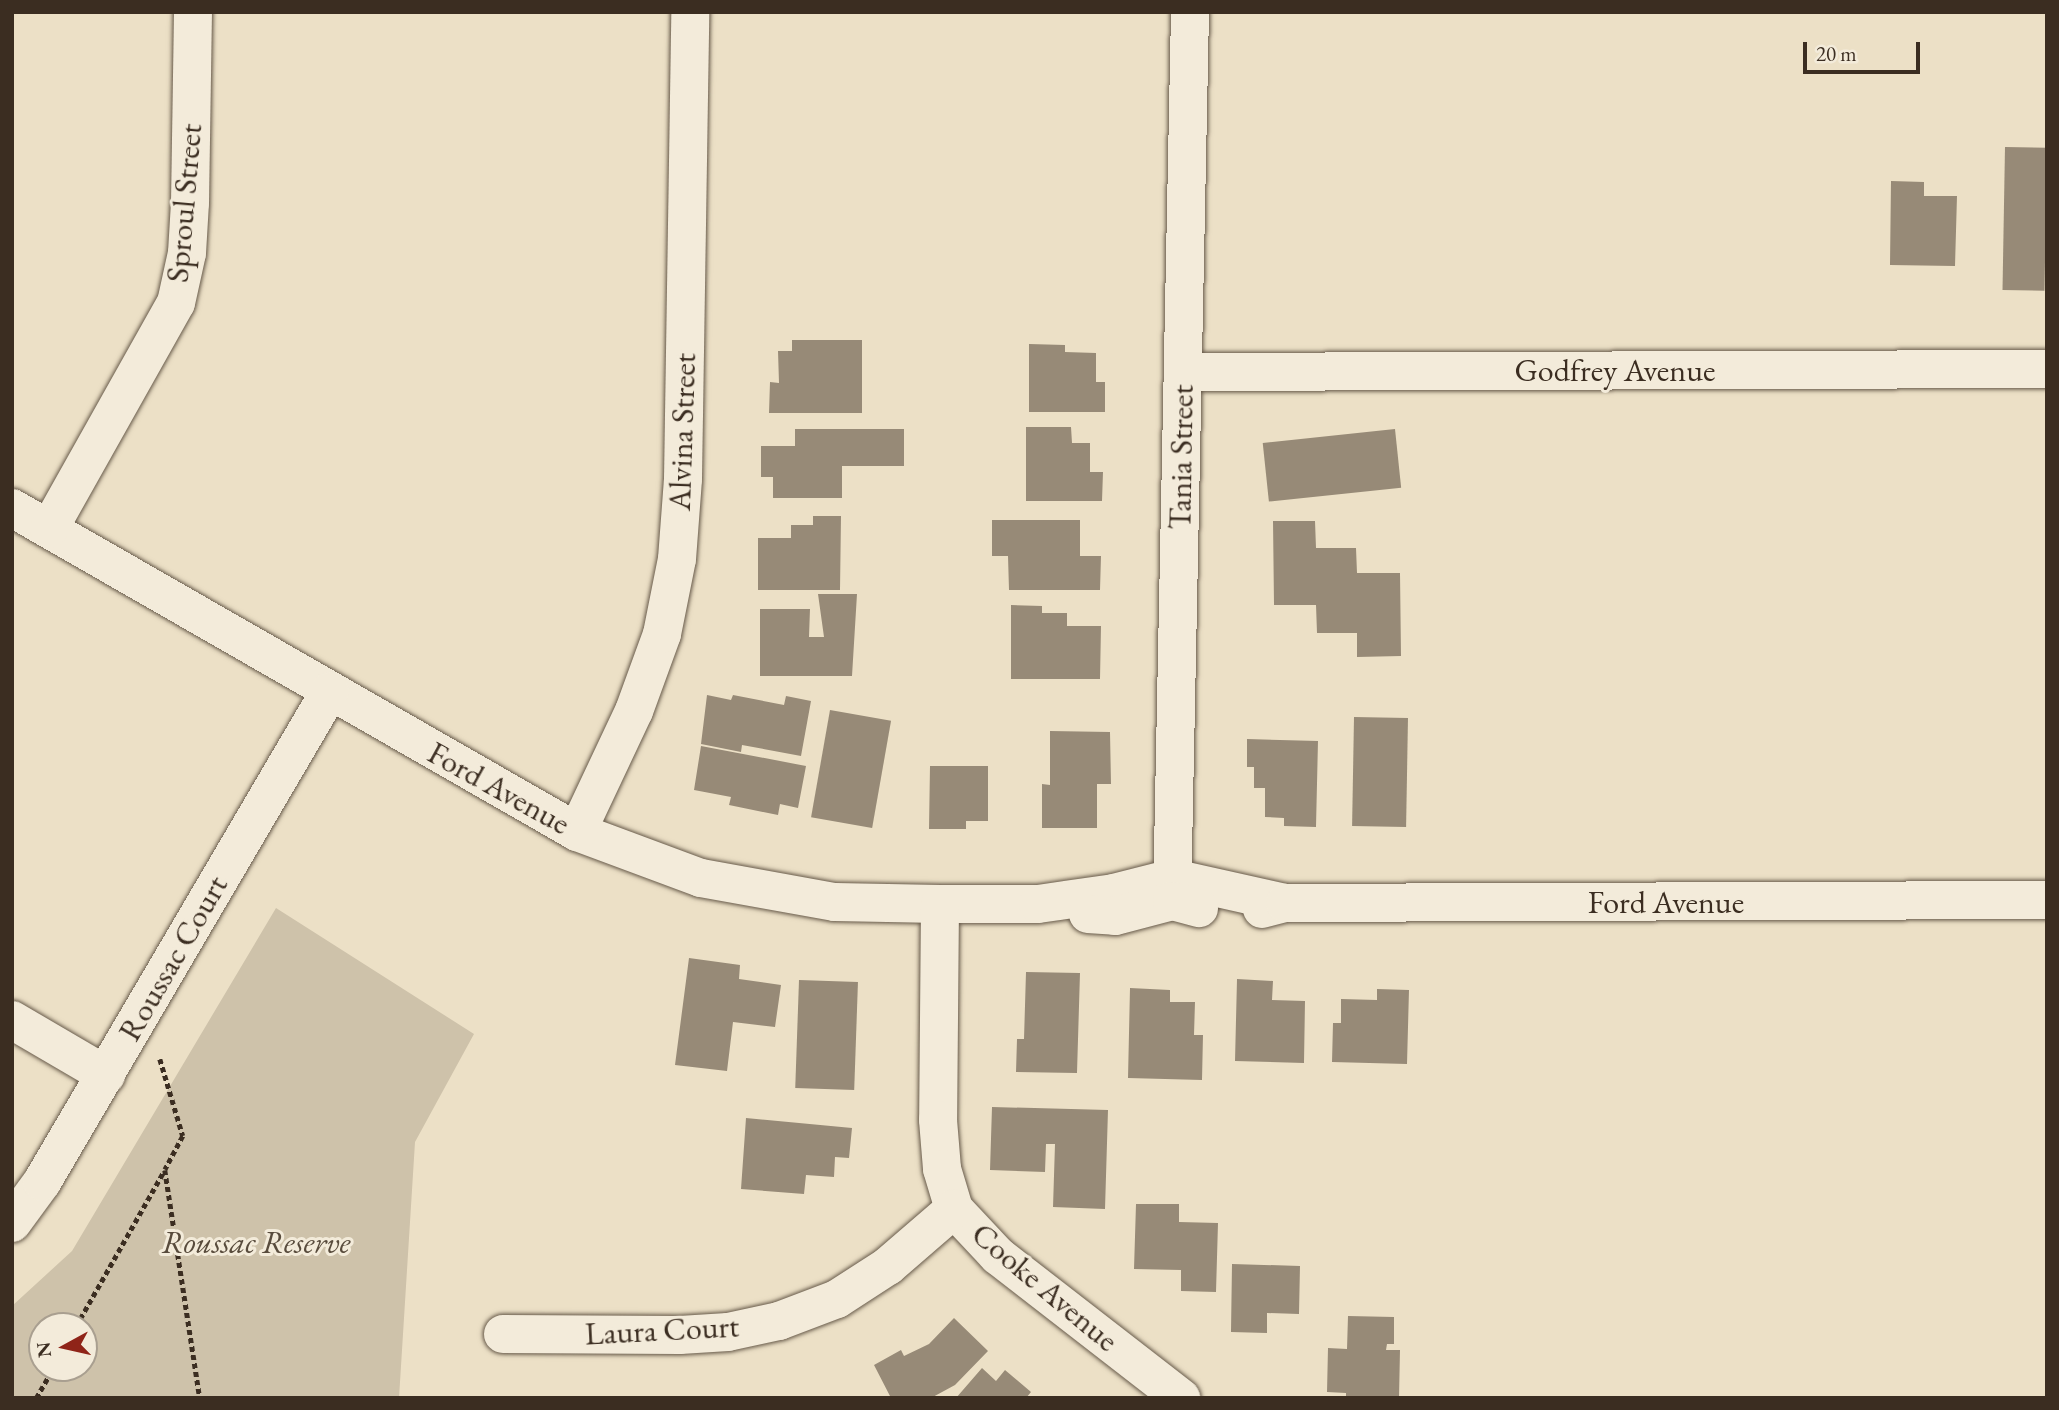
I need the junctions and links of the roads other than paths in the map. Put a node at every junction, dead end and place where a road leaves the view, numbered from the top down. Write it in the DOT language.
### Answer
graph roads {
  1 [pos="193,12"];
  2 [pos="690,12"];
  3 [pos="1189,12"];
  4 [pos="2047,369"];
  5 [pos="1183,372"];
  6 [pos="12,508"];
  7 [pos="48,529"];
  8 [pos="330,691"];
  9 [pos="577,832"];
  10 [pos="1172,890"];
  11 [pos="2047,900"];
  12 [pos="940,904"];
  13 [pos="12,1020"];
  14 [pos="106,1075"];
  15 [pos="954,1209"];
  16 [pos="12,1223"];
  17 [pos="503,1334"];
  18 [pos="1181,1398"];
  1 -- 7 [label="street, Sproul Street"];
  2 -- 9 [label="street, Alvina Street"];
  3 -- 5 [label="street, Tania Street"];
  4 -- 5 [label="street, Godfrey Avenue"];
  5 -- 10 [label="street, Tania Street"];
  6 -- 7 [label="street, Ford Avenue"];
  7 -- 8 [label="street, Ford Avenue"];
  8 -- 9 [label="street, Ford Avenue"];
  8 -- 14 [label="street, Roussac Court"];
  9 -- 12 [label="street, Ford Avenue"];
  10 -- 11 [label="street, Ford Avenue"];
  10 -- 12 [label="street, Ford Avenue"];
  12 -- 15 [label="street, Cooke Avenue"];
  13 -- 14 [label="street"];
  14 -- 16 [label="street, Roussac Court"];
  15 -- 17 [label="street, Laura Court"];
  15 -- 18 [label="street, Cooke Avenue"];
}
